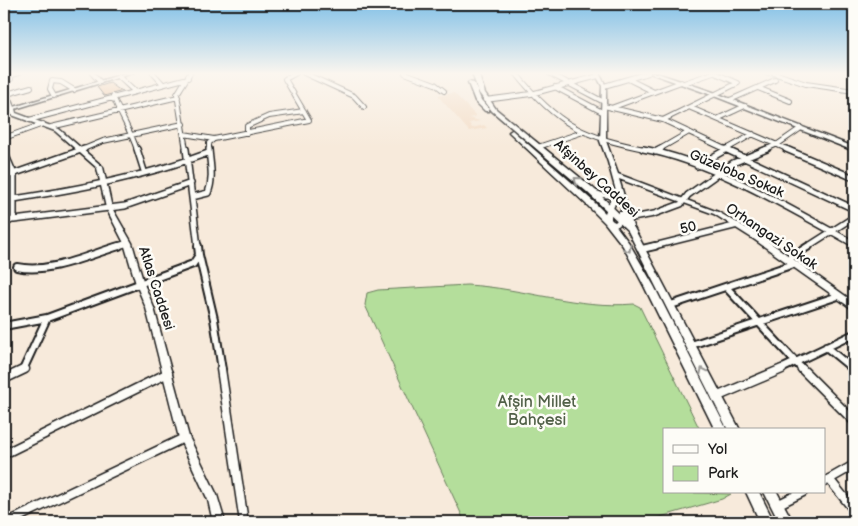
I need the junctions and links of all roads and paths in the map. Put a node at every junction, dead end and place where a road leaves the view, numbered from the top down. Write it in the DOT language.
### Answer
graph roads {
  1 [pos="178,97"];
  2 [pos="49,98"];
  3 [pos="108,98"];
  4 [pos="114,98"];
  5 [pos="176,98"];
  6 [pos="296,98"];
  7 [pos="355,98"];
  8 [pos="478,98"];
  9 [pos="503,98"];
  10 [pos="534,98"];
  11 [pos="581,98"];
  12 [pos="589,98"];
  13 [pos="604,98"];
  14 [pos="639,98"];
  15 [pos="712,98"];
  16 [pos="724,98"];
  17 [pos="736,98"];
  18 [pos="781,98"];
  19 [pos="485,100"];
  20 [pos="730,100"];
  21 [pos="790,101"];
  22 [pos="746,106"];
  23 [pos="364,107"];
  24 [pos="604,107"];
  25 [pos="610,108"];
  26 [pos="691,108"];
  27 [pos="7,110"];
  28 [pos="119,110"];
  29 [pos="304,111"];
  30 [pos="717,119"];
  31 [pos="29,120"];
  32 [pos="663,120"];
  33 [pos="183,124"];
  34 [pos="47,126"];
  35 [pos="801,128"];
  36 [pos="583,132"];
  37 [pos="689,132"];
  38 [pos="184,134"];
  39 [pos="247,134"];
  40 [pos="753,134"];
  41 [pos="132,135"];
  42 [pos="4,138"];
  43 [pos="214,139"];
  44 [pos="602,141"];
  45 [pos="778,144"];
  46 [pos="538,147"];
  47 [pos="726,148"];
  48 [pos="80,149"];
  49 [pos="854,149"];
  50 [pos="4,151"];
  51 [pos="655,152"];
  52 [pos="208,153"];
  53 [pos="748,158"];
  54 [pos="188,161"];
  55 [pos="12,165"];
  56 [pos="697,166"];
  57 [pos="4,167"];
  58 [pos="144,171"];
  59 [pos="14,174"];
  60 [pos="718,174"];
  61 [pos="615,175"];
  62 [pos="4,177"];
  63 [pos="854,178"];
  64 [pos="104,181"];
  65 [pos="191,184"];
  66 [pos="619,187"];
  67 [pos="590,190"];
  68 [pos="614,196"];
  69 [pos="192,197"];
  70 [pos="14,199"];
  71 [pos="684,200"];
  72 [pos="109,208"];
  73 [pos="611,208"];
  74 [pos="854,209"];
  75 [pos="854,217"];
  76 [pos="624,219"];
  77 [pos="12,220"];
  78 [pos="608,221"];
  79 [pos="4,224"];
  80 [pos="738,226"];
  81 [pos="832,232"];
  82 [pos="128,243"];
  83 [pos="854,244"];
  84 [pos="642,249"];
  85 [pos="199,255"];
  86 [pos="788,258"];
  87 [pos="794,264"];
  88 [pos="17,268"];
  89 [pos="140,284"];
  90 [pos="726,287"];
  91 [pos="838,296"];
  92 [pos="671,305"];
  93 [pos="854,306"];
  94 [pos="47,318"];
  95 [pos="759,322"];
  96 [pos="4,326"];
  97 [pos="854,334"];
  98 [pos="691,345"];
  99 [pos="826,347"];
  100 [pos="796,363"];
  101 [pos="854,370"];
  102 [pos="168,374"];
  103 [pos="4,379"];
  104 [pos="716,397"];
  105 [pos="854,421"];
  106 [pos="720,428"];
  107 [pos="733,428"];
  108 [pos="184,438"];
  109 [pos="4,454"];
  110 [pos="854,465"];
  111 [pos="827,480"];
  112 [pos="753,494"];
  113 [pos="771,494"];
  114 [pos="799,494"];
  115 [pos="777,505"];
  116 [pos="854,510"];
  117 [pos="8,522"];
  118 [pos="219,522"];
  119 [pos="244,522"];
  120 [pos="767,522"];
  121 [pos="786,522"];
  1 -- 33 [label="street"];
  2 -- 27 [label="street"];
  3 -- 31 [label="street"];
  4 -- 28 [label="street"];
  5 -- 28 [label="street"];
  6 -- 29 [label="street"];
  7 -- 23 [label="street"];
  8 -- 78 [label="main road, Afşinbey Caddesi"];
  9 -- 19 [label="street"];
  10 -- 36 [label="street, Güzeloba Sokak"];
  11 -- 24 [label="street"];
  12 -- 24 [label="street"];
  13 -- 24 [label="street"];
  14 -- 25 [label="street"];
  15 -- 26 [label="street"];
  16 -- 20 [label="street"];
  17 -- 20 [label="street"];
  18 -- 21 [label="street"];
  19 -- 46 [label="main road, Afşinbey Caddesi"];
  20 -- 22 [label="street"];
  22 -- 30 [label="street"];
  22 -- 35 [label="street"];
  24 -- 25 [label="street"];
  24 -- 44 [label="street"];
  25 -- 32 [label="street"];
  26 -- 30 [label="street"];
  26 -- 32 [label="street"];
  27 -- 31 [label="street, Atlas Caddesi"];
  28 -- 34 [label="street"];
  28 -- 41 [label="street"];
  29 -- 39 [label="street"];
  29 -- 39 [label="street"];
  30 -- 40 [label="street"];
  31 -- 34 [label="street, Atlas Caddesi"];
  32 -- 37 [label="street"];
  33 -- 38 [label="street"];
  33 -- 41 [label="street"];
  34 -- 42 [label="street"];
  34 -- 48 [label="street, Atlas Caddesi"];
  35 -- 45 [label="street"];
  35 -- 49 [label="street"];
  36 -- 44 [label="street, Güzeloba Sokak"];
  36 -- 46 [label="street"];
  37 -- 47 [label="street"];
  37 -- 51 [label="street"];
  38 -- 43 [label="street"];
  38 -- 54 [label="street"];
  39 -- 43 [label="street"];
  40 -- 45 [label="street"];
  40 -- 47 [label="street"];
  41 -- 48 [label="street"];
  41 -- 58 [label="street"];
  43 -- 52 [label="street"];
  44 -- 51 [label="street, Güzeloba Sokak"];
  44 -- 61 [label="street"];
  45 -- 53 [label="street"];
  45 -- 63 [label="street"];
  67 -- 46 [label="main road, Afşinbey Caddesi, one-way"];
  47 -- 53 [label="street"];
  47 -- 56 [label="street"];
  48 -- 59 [label="street"];
  48 -- 64 [label="street, Atlas Caddesi"];
  50 -- 55 [label="street"];
  51 -- 56 [label="street, Güzeloba Sokak"];
  52 -- 54 [label="street"];
  52 -- 69 [label="street"];
  53 -- 60 [label="street"];
  53 -- 74 [label="street"];
  54 -- 58 [label="street"];
  54 -- 65 [label="street"];
  55 -- 57 [label="street"];
  55 -- 59 [label="street"];
  56 -- 60 [label="street, Güzeloba Sokak"];
  58 -- 64 [label="street"];
  59 -- 62 [label="street"];
  59 -- 70 [label="street"];
  60 -- 71 [label="street"];
  60 -- 81 [label="street, Güzeloba Sokak"];
  61 -- 66 [label="street"];
  61 -- 71 [label="street, Orhangazi Sokak"];
  64 -- 70 [label="street"];
  64 -- 72 [label="street, Atlas Caddesi"];
  65 -- 69 [label="street"];
  65 -- 72 [label="street"];
  66 -- 68 [label="street"];
  66 -- 76 [label="street"];
  67 -- 68 [label="street"];
  67 -- 73 [label="main road, Afşinbey Caddesi"];
  68 -- 73 [label="street"];
  69 -- 85 [label="street"];
  70 -- 77 [label="street"];
  71 -- 76 [label="street"];
  71 -- 80 [label="street, Orhangazi Sokak"];
  72 -- 77 [label="street"];
  72 -- 82 [label="street, Atlas Caddesi"];
  73 -- 76 [label="main road, Afşinbey Caddesi"];
  73 -- 78 [label="street"];
  75 -- 81 [label="street"];
  76 -- 78 [label="street"];
  76 -- 84 [label="main road, Afşinbey Caddesi"];
  77 -- 79 [label="street"];
  78 -- 106 [label="main road, Afşinbey Caddesi, one-way"];
  80 -- 84 [label="street, 50"];
  80 -- 86 [label="street, Orhangazi Sokak"];
  81 -- 83 [label="street, Güzeloba Sokak"];
  81 -- 86 [label="street"];
  82 -- 88 [label="street"];
  82 -- 89 [label="street, Atlas Caddesi"];
  84 -- 92 [label="main road, Afşinbey Caddesi"];
  85 -- 89 [label="street"];
  85 -- 119 [label="street"];
  86 -- 87 [label="street, Orhangazi Sokak"];
  87 -- 90 [label="street"];
  87 -- 91 [label="street, Orhangazi Sokak"];
  89 -- 94 [label="street"];
  89 -- 102 [label="street, Atlas Caddesi"];
  90 -- 92 [label="street"];
  90 -- 95 [label="street"];
  91 -- 93 [label="street, Orhangazi Sokak"];
  91 -- 95 [label="street"];
  92 -- 98 [label="main road, Afşinbey Caddesi"];
  94 -- 96 [label="street"];
  94 -- 103 [label="street"];
  95 -- 98 [label="street"];
  95 -- 100 [label="street"];
  97 -- 99 [label="street"];
  104 -- 98 [label="main road, Afşinbey Caddesi, one-way"];
  99 -- 100 [label="street"];
  99 -- 101 [label="street"];
  100 -- 104 [label="street"];
  100 -- 105 [label="street"];
  102 -- 108 [label="street, Atlas Caddesi"];
  102 -- 109 [label="street"];
  104 -- 107 [label="main road, Afşinbey Caddesi"];
  108 -- 117 [label="street"];
  108 -- 118 [label="street, Atlas Caddesi"];
  110 -- 111 [label="street"];
  111 -- 116 [label="street"];
  112 -- 120 [label="main road"];
  113 -- 115 [label="main road"];
  114 -- 115 [label="street"];
  115 -- 121 [label="main road"];
}
